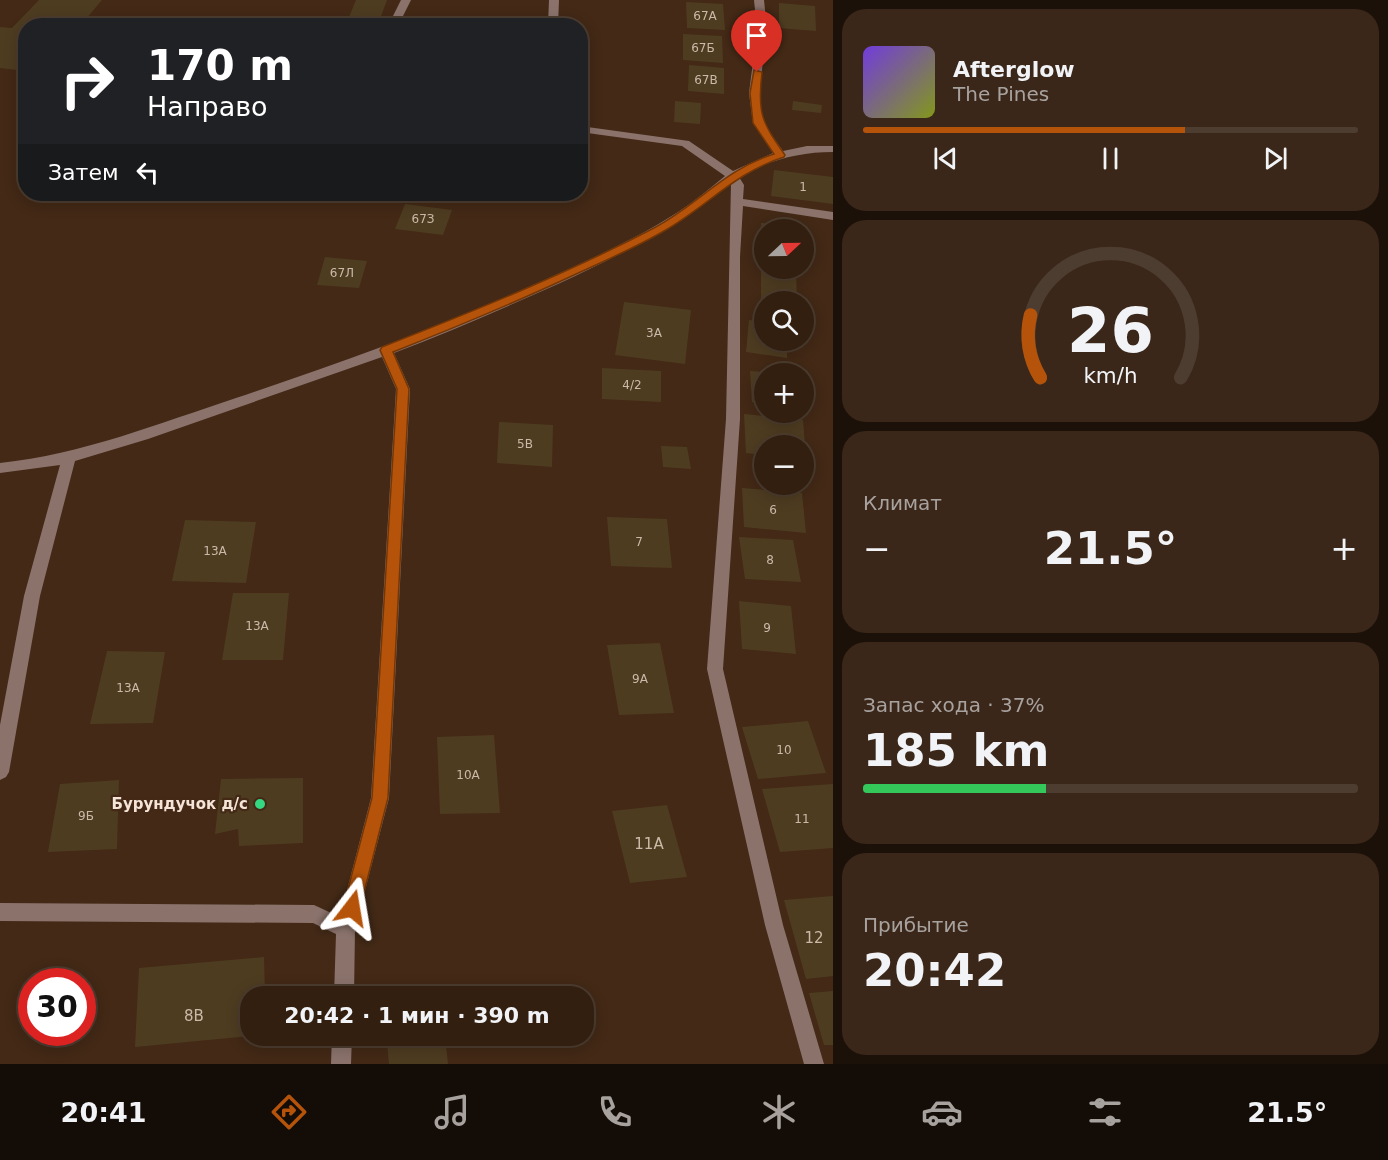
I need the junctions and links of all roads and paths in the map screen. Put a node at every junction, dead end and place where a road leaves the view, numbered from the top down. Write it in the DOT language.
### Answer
graph roads {
  1 [pos="406,0"];
  2 [pos="554,0"];
  3 [pos="759,0"];
  4 [pos="397,18"];
  5 [pos="553,18"];
  6 [pos="588,130"];
  7 [pos="833,149"];
  8 [pos="780,155"];
  9 [pos="733,176"];
  10 [pos="737,202"];
  11 [pos="833,216"];
  12 [pos="386,350"];
  13 [pos="69,457"];
  14 [pos="0,468"];
  15 [pos="0,772"];
  16 [pos="0,912"];
  17 [pos="346,929"];
  18 [pos="344,986"];
  19 [pos="342,1046"];
  20 [pos="341,1064"];
  21 [pos="814,1064"];
  1 -- 4 [label="street"];
  2 -- 5 [label="street"];
  3 -- 8 [label="street"];
  6 -- 9 [label="street"];
  7 -- 8 [label="street"];
  8 -- 9 [label="street"];
  9 -- 10 [label="street"];
  9 -- 12 [label="street"];
  10 -- 11 [label="street"];
  10 -- 21 [label="street"];
  12 -- 13 [label="street"];
  12 -- 17 [label="street"];
  13 -- 14 [label="street"];
  13 -- 15 [label="street"];
  16 -- 17 [label="street"];
  17 -- 18 [label="street"];
  19 -- 20 [label="street"];
}
